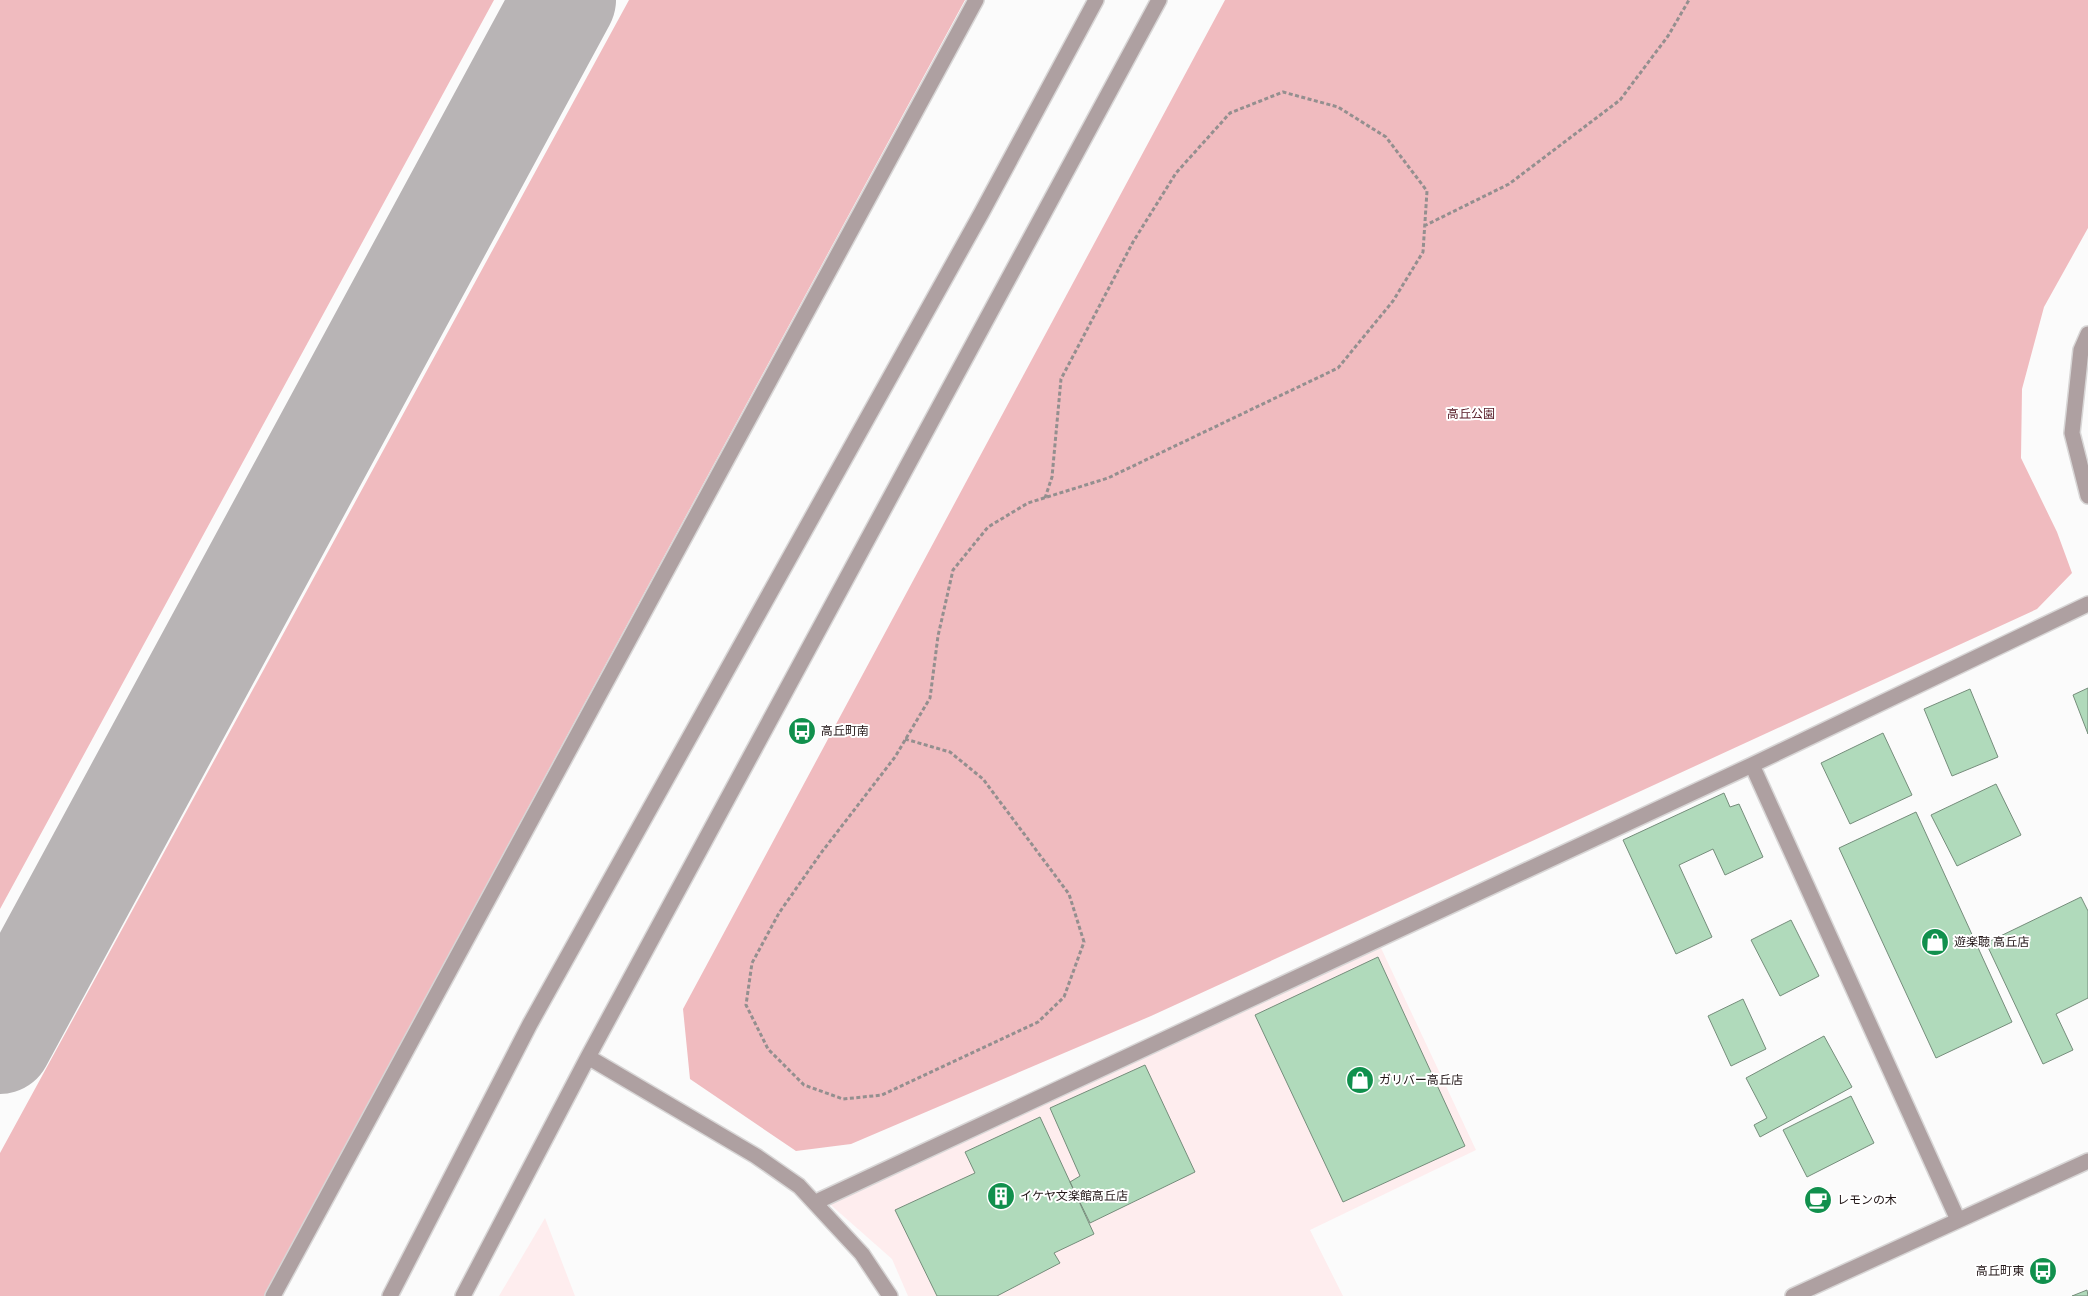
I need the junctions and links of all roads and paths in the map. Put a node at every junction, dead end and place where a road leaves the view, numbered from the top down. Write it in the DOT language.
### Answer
graph roads {
  1 [pos="976,0"];
  2 [pos="1096,0"];
  3 [pos="1159,0"];
  4 [pos="1689,0"];
  5 [pos="1424,226"];
  6 [pos="2088,334"];
  7 [pos="2088,496"];
  8 [pos="1045,498"];
  9 [pos="2088,604"];
  10 [pos="905,739"];
  11 [pos="1752,765"];
  12 [pos="588,1057"];
  13 [pos="2088,1161"];
  14 [pos="816,1202"];
  15 [pos="1958,1220"];
  16 [pos="273,1296"];
  17 [pos="390,1296"];
  18 [pos="463,1296"];
  19 [pos="890,1296"];
  20 [pos="1793,1296"];
  1 -- 16 [label="street"];
  2 -- 17 [label="street"];
  3 -- 12 [label="street"];
  4 -- 5 [label="path"];
  5 -- 8 [label="path"];
  5 -- 8 [label="path"];
  6 -- 7 [label="street"];
  8 -- 10 [label="path"];
  9 -- 11 [label="street"];
  10 -- 10 [label="path"];
  11 -- 14 [label="street"];
  11 -- 15 [label="street"];
  12 -- 14 [label="street"];
  12 -- 18 [label="street"];
  13 -- 15 [label="street"];
  14 -- 19 [label="street"];
  15 -- 20 [label="street"];
}
